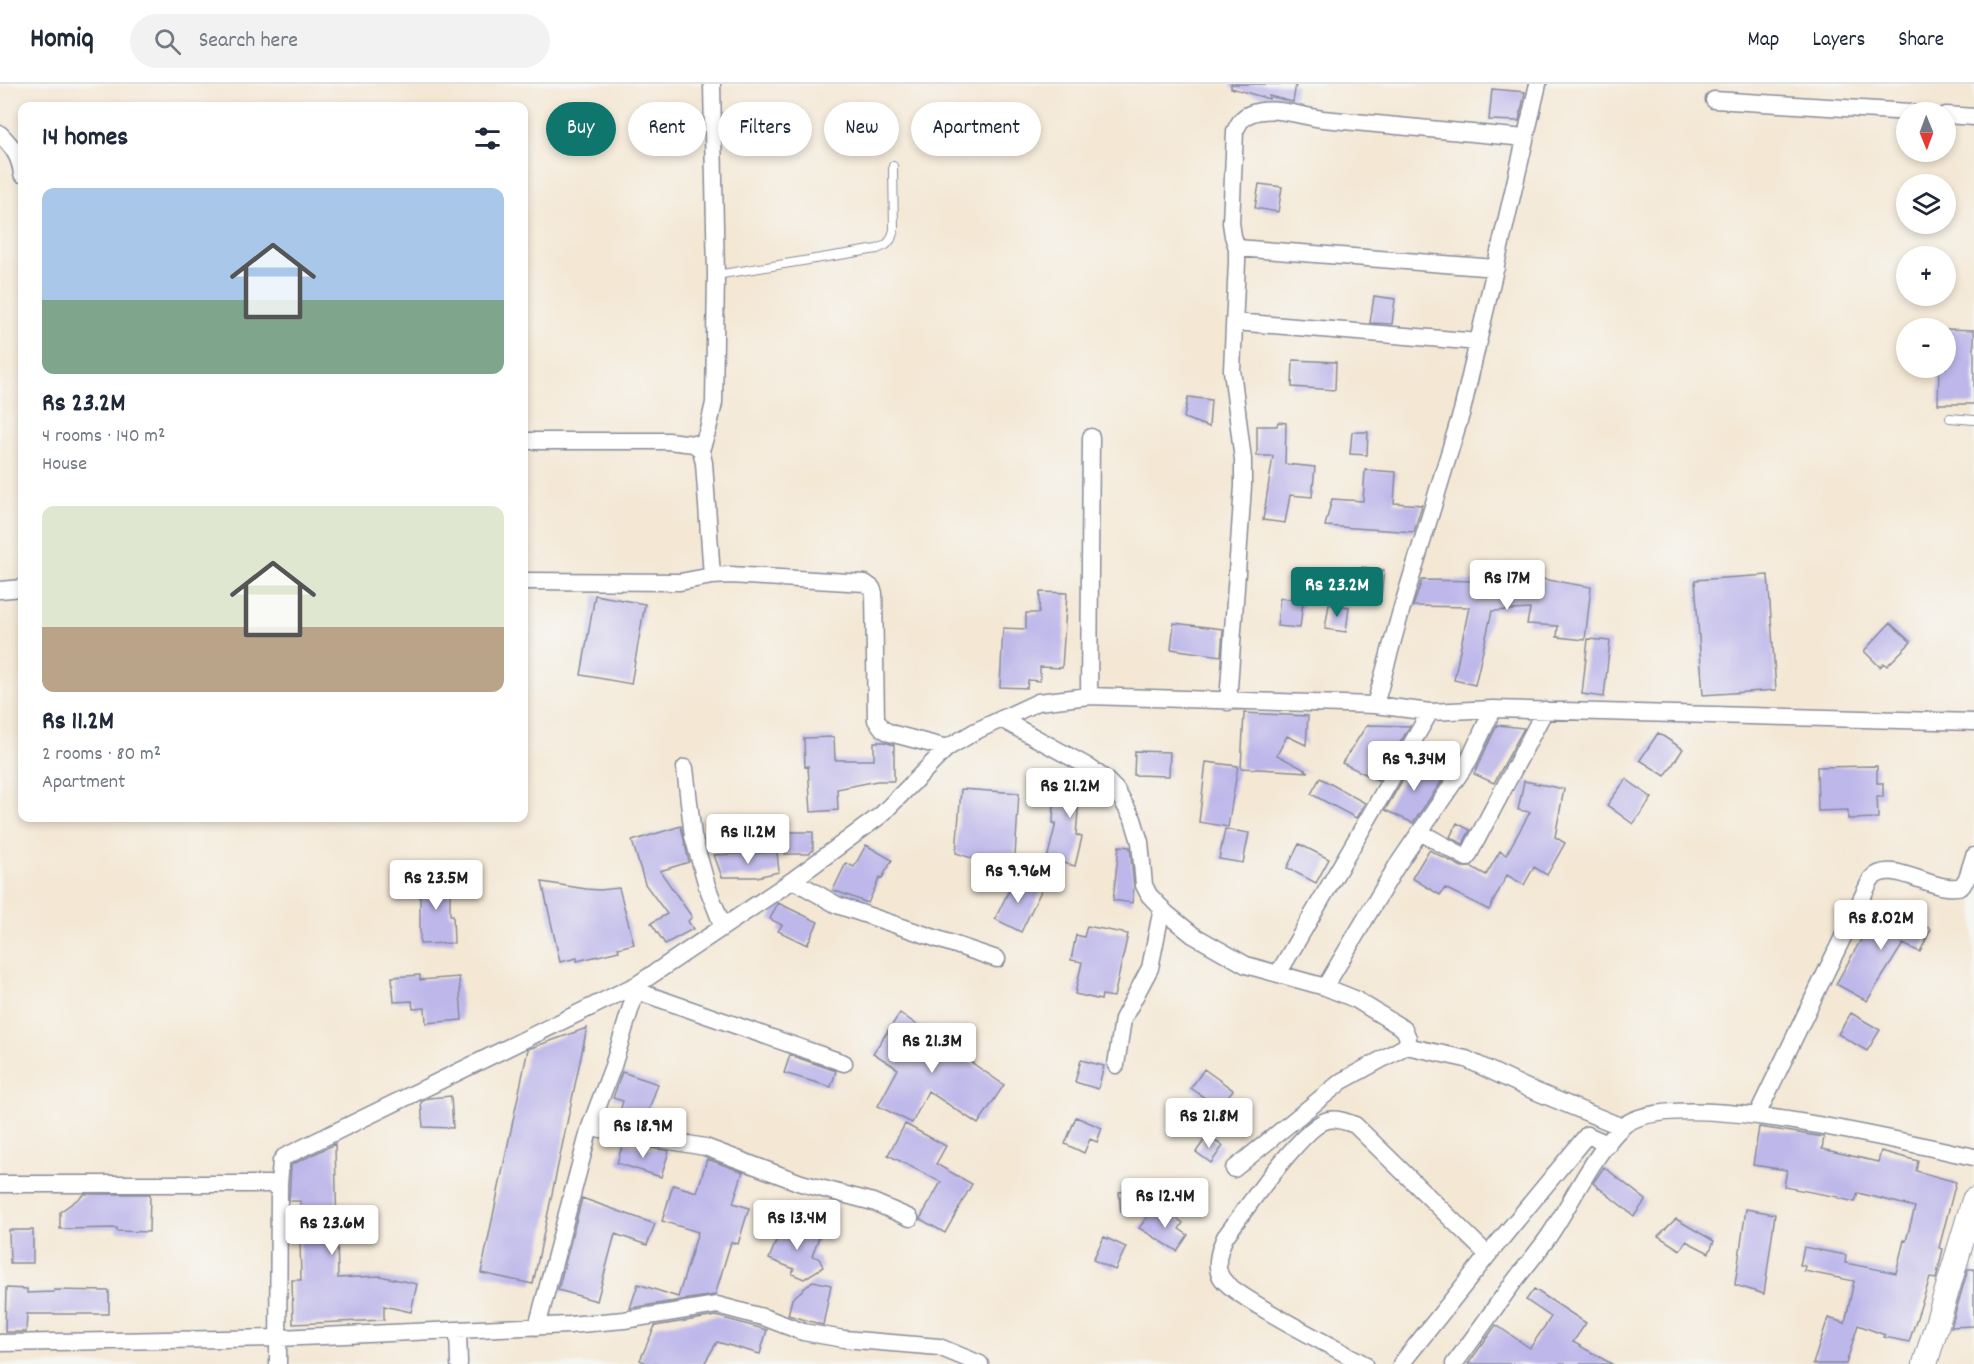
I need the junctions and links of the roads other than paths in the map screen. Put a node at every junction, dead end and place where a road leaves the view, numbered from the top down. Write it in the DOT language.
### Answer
graph roads {
  1 [pos="712,84"];
  2 [pos="1538,84"];
  3 [pos="1714,100"];
  4 [pos="1896,111"];
  5 [pos="1956,116"];
  6 [pos="1974,117"];
  7 [pos="0,134"];
  8 [pos="1525,138"];
  9 [pos="18,156"];
  10 [pos="893,166"];
  11 [pos="1237,248"];
  12 [pos="1496,268"];
  13 [pos="716,275"];
  14 [pos="1235,322"];
  15 [pos="1479,342"];
  16 [pos="1950,418"];
  17 [pos="1974,420"];
  18 [pos="1091,437"];
  19 [pos="528,441"];
  20 [pos="701,450"];
  21 [pos="712,576"];
  22 [pos="528,581"];
  23 [pos="18,588"];
  24 [pos="0,590"];
  25 [pos="1089,696"];
  26 [pos="1228,702"];
  27 [pos="1375,705"];
  28 [pos="1493,709"];
  29 [pos="1545,710"];
  30 [pos="1430,712"];
  31 [pos="1001,719"];
  32 [pos="1974,722"];
  33 [pos="947,748"];
  34 [pos="685,768"];
  35 [pos="1420,832"];
  36 [pos="1974,856"];
  37 [pos="792,880"];
  38 [pos="1162,908"];
  39 [pos="723,927"];
  40 [pos="997,959"];
  41 [pos="1278,974"];
  42 [pos="1325,987"];
  43 [pos="638,988"];
  44 [pos="1406,1046"];
  45 [pos="844,1063"];
  46 [pos="1116,1065"];
  47 [pos="1757,1115"];
  48 [pos="590,1127"];
  49 [pos="1622,1127"];
  50 [pos="1608,1144"];
  51 [pos="1974,1157"];
  52 [pos="1234,1169"];
  53 [pos="0,1184"];
  54 [pos="279,1184"];
  55 [pos="1974,1200"];
  56 [pos="910,1218"];
  57 [pos="1488,1255"];
  58 [pos="537,1327"];
  59 [pos="458,1330"];
  60 [pos="279,1338"];
  61 [pos="0,1343"];
  62 [pos="278,1364"];
  63 [pos="459,1364"];
  64 [pos="980,1364"];
  65 [pos="1364,1364"];
  66 [pos="1401,1364"];
  67 [pos="1454,1364"];
  68 [pos="1924,1364"];
  1 -- 13 [label="street"];
  2 -- 8 [label="street"];
  3 -- 4 [label="street"];
  5 -- 6 [label="street"];
  7 -- 9 [label="street"];
  8 -- 11 [label="street"];
  8 -- 12 [label="street"];
  10 -- 13 [label="lane"];
  11 -- 12 [label="street"];
  11 -- 14 [label="street"];
  12 -- 15 [label="street"];
  13 -- 20 [label="street"];
  14 -- 15 [label="street"];
  14 -- 26 [label="street"];
  15 -- 27 [label="street"];
  16 -- 17 [label="lane"];
  18 -- 25 [label="street"];
  19 -- 20 [label="street"];
  20 -- 21 [label="street"];
  21 -- 22 [label="street"];
  21 -- 33 [label="street"];
  23 -- 24 [label="street"];
  25 -- 26 [label="street"];
  25 -- 31 [label="street"];
  26 -- 27 [label="street"];
  27 -- 30 [label="street"];
  28 -- 29 [label="street"];
  28 -- 30 [label="street"];
  28 -- 35 [label="street"];
  29 -- 32 [label="street"];
  29 -- 35 [label="street"];
  30 -- 41 [label="street"];
  31 -- 33 [label="street"];
  31 -- 38 [label="street"];
  33 -- 37 [label="street"];
  34 -- 39 [label="street"];
  35 -- 42 [label="street"];
  36 -- 47 [label="street"];
  37 -- 39 [label="street"];
  37 -- 40 [label="street"];
  38 -- 41 [label="street"];
  38 -- 46 [label="street"];
  39 -- 43 [label="street"];
  41 -- 42 [label="street"];
  42 -- 44 [label="street"];
  43 -- 45 [label="street"];
  43 -- 48 [label="street"];
  43 -- 54 [label="street"];
  44 -- 49 [label="street"];
  44 -- 52 [label="street"];
  47 -- 49 [label="street"];
  47 -- 51 [label="street"];
  48 -- 56 [label="street"];
  48 -- 58 [label="street"];
  49 -- 50 [label="street"];
  50 -- 57 [label="street"];
  50 -- 67 [label="street"];
  53 -- 54 [label="street"];
  54 -- 60 [label="street"];
  55 -- 68 [label="street"];
  57 -- 65 [label="street"];
  57 -- 66 [label="street"];
  58 -- 59 [label="street"];
  58 -- 64 [label="street"];
  59 -- 60 [label="street"];
  59 -- 63 [label="street"];
  60 -- 61 [label="street"];
  60 -- 62 [label="street"];
}
